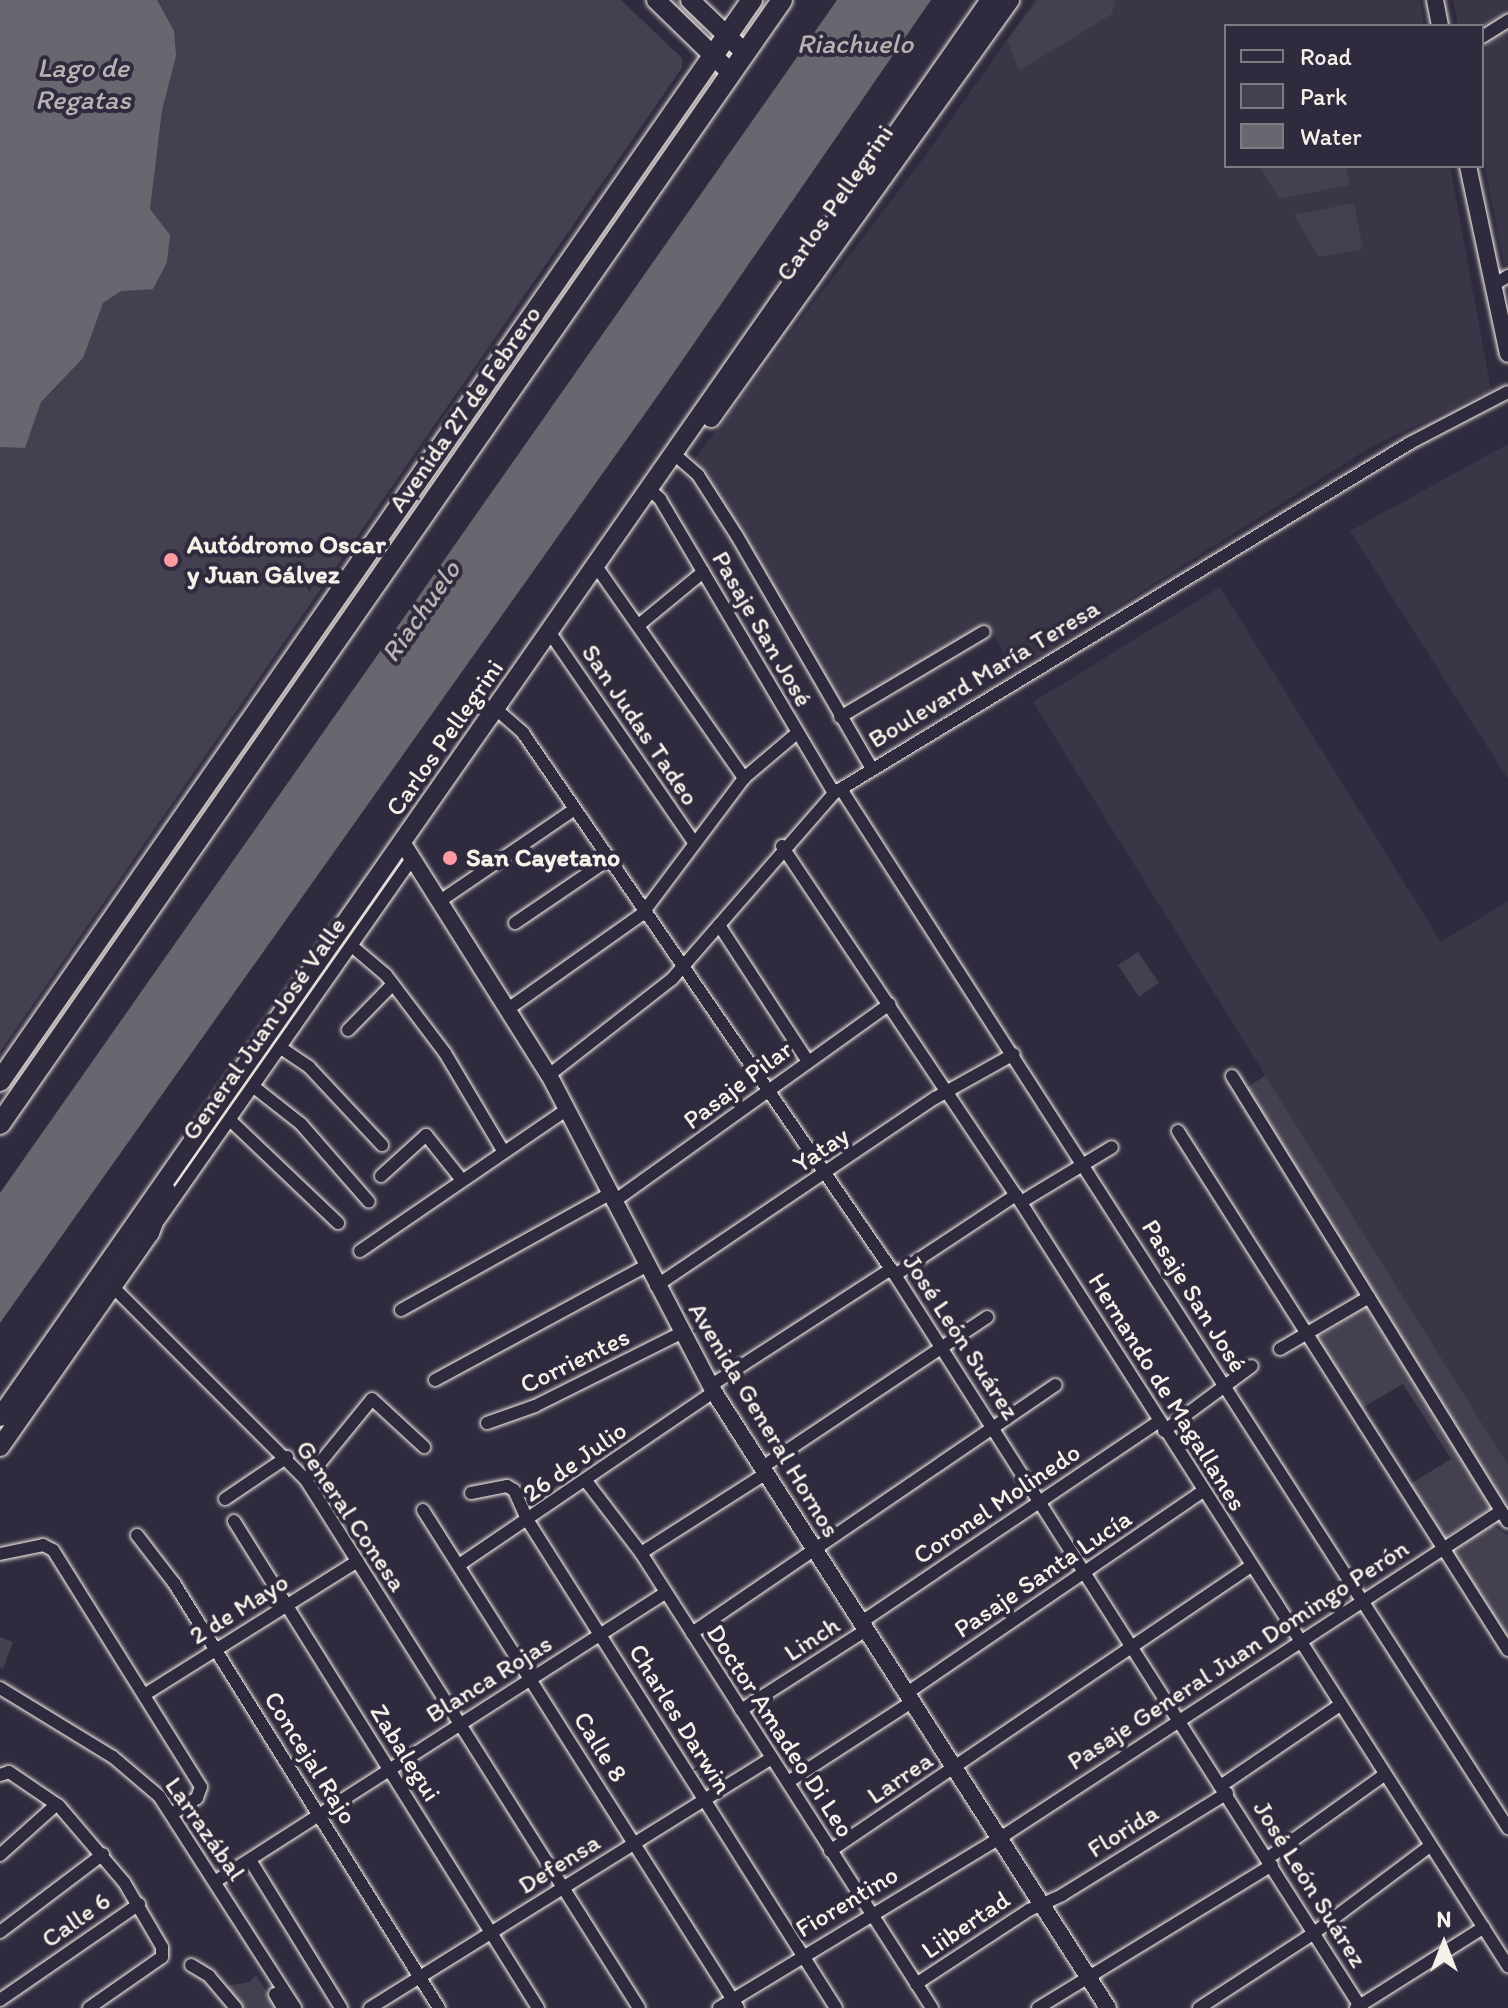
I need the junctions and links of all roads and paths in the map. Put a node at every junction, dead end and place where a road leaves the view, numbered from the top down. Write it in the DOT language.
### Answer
graph roads {
  1 [pos="656,0"];
  2 [pos="690,0"];
  3 [pos="752,0"];
  4 [pos="782,0"];
  5 [pos="990,0"];
  6 [pos="1010,0"];
  7 [pos="1435,0"];
  8 [pos="1508,21"];
  9 [pos="1440,24"];
  10 [pos="727,36"];
  11 [pos="1484,36"];
  12 [pos="745,53"];
  13 [pos="714,56"];
  14 [pos="731,73"];
  15 [pos="1468,168"];
  16 [pos="1508,276"];
  17 [pos="1492,286"];
  18 [pos="1508,354"];
  19 [pos="1508,392"];
  20 [pos="694,426"];
  21 [pos="674,454"];
  22 [pos="649,489"];
  23 [pos="596,566"];
  24 [pos="703,572"];
  25 [pos="640,624"];
  26 [pos="984,632"];
  27 [pos="550,633"];
  28 [pos="497,710"];
  29 [pos="840,717"];
  30 [pos="797,733"];
  31 [pos="871,767"];
  32 [pos="744,778"];
  33 [pos="837,791"];
  34 [pos="575,809"];
  35 [pos="693,841"];
  36 [pos="402,842"];
  37 [pos="782,846"];
  38 [pos="412,859"];
  39 [pos="609,859"];
  40 [pos="440,901"];
  41 [pos="645,911"];
  42 [pos="515,923"];
  43 [pos="719,925"];
  44 [pos="353,947"];
  45 [pos="681,964"];
  46 [pos="393,984"];
  47 [pos="890,1004"];
  48 [pos="508,1009"];
  49 [pos="348,1030"];
  50 [pos="281,1048"];
  51 [pos="1014,1054"];
  52 [pos="807,1060"];
  53 [pos="549,1075"];
  54 [pos="1232,1076"];
  55 [pos="0,1081"];
  56 [pos="254,1087"];
  57 [pos="765,1091"];
  58 [pos="946,1092"];
  59 [pos="567,1109"];
  60 [pos="231,1121"];
  61 [pos="0,1124"];
  62 [pos="1178,1131"];
  63 [pos="382,1145"];
  64 [pos="1112,1147"];
  65 [pos="502,1149"];
  66 [pos="1085,1164"];
  67 [pos="174,1169"];
  68 [pos="825,1174"];
  69 [pos="381,1176"];
  70 [pos="461,1179"];
  71 [pos="611,1198"];
  72 [pos="1018,1199"];
  73 [pos="369,1202"];
  74 [pos="338,1223"];
  75 [pos="154,1225"];
  76 [pos="360,1251"];
  77 [pos="646,1266"];
  78 [pos="893,1272"];
  79 [pos="112,1286"];
  80 [pos="656,1286"];
  81 [pos="1369,1297"];
  82 [pos="401,1310"];
  83 [pos="987,1317"];
  84 [pos="681,1333"];
  85 [pos="1306,1333"];
  86 [pos="942,1348"];
  87 [pos="1280,1349"];
  88 [pos="1252,1366"];
  89 [pos="435,1380"];
  90 [pos="1056,1385"];
  91 [pos="1225,1386"];
  92 [pos="712,1389"];
  93 [pos="0,1417"];
  94 [pos="487,1423"];
  95 [pos="1161,1426"];
  96 [pos="994,1427"];
  97 [pos="0,1447"];
  98 [pos="424,1447"];
  99 [pos="287,1457"];
  100 [pos="763,1471"];
  101 [pos="306,1480"];
  102 [pos="586,1481"];
  103 [pos="1203,1491"];
  104 [pos="471,1493"];
  105 [pos="225,1499"];
  106 [pos="1042,1500"];
  107 [pos="423,1510"];
  108 [pos="1504,1516"];
  109 [pos="234,1521"];
  110 [pos="528,1521"];
  111 [pos="137,1535"];
  112 [pos="1442,1547"];
  113 [pos="815,1550"];
  114 [pos="641,1553"];
  115 [pos="0,1554"];
  116 [pos="358,1561"];
  117 [pos="459,1565"];
  118 [pos="1251,1566"];
  119 [pos="1088,1572"];
  120 [pos="665,1593"];
  121 [pos="1358,1599"];
  122 [pos="286,1605"];
  123 [pos="863,1627"];
  124 [pos="692,1633"];
  125 [pos="602,1635"];
  126 [pos="1298,1640"];
  127 [pos="1134,1646"];
  128 [pos="1508,1650"];
  129 [pos="216,1651"];
  130 [pos="531,1678"];
  131 [pos="0,1688"];
  132 [pos="144,1695"];
  133 [pos="910,1697"];
  134 [pos="1340,1705"];
  135 [pos="741,1710"];
  136 [pos="1181,1720"];
  137 [pos="460,1724"];
  138 [pos="772,1758"];
  139 [pos="955,1768"];
  140 [pos="389,1769"];
  141 [pos="0,1775"];
  142 [pos="1384,1775"];
  143 [pos="788,1782"];
  144 [pos="1224,1789"];
  145 [pos="704,1800"];
  146 [pos="57,1804"];
  147 [pos="173,1813"];
  148 [pos="319,1814"];
  149 [pos="1508,1828"];
  150 [pos="1000,1838"];
  151 [pos="633,1843"];
  152 [pos="1430,1846"];
  153 [pos="830,1851"];
  154 [pos="103,1854"];
  155 [pos="0,1855"];
  156 [pos="250,1860"];
  157 [pos="1270,1862"];
  158 [pos="216,1881"];
  159 [pos="563,1887"];
  160 [pos="1041,1903"];
  161 [pos="139,1904"];
  162 [pos="870,1912"];
  163 [pos="1484,1927"];
  164 [pos="491,1931"];
  165 [pos="0,1932"];
  166 [pos="1314,1933"];
  167 [pos="802,1955"];
  168 [pos="191,1965"];
  169 [pos="1508,1966"];
  170 [pos="1088,1977"];
  171 [pos="420,1978"];
  172 [pos="916,1984"];
  173 [pos="275,1994"];
  174 [pos="106,1996"];
  175 [pos="1,2004"];
  176 [pos="735,2004"];
  177 [pos="1359,2007"];
  178 [pos="89,2008"];
  179 [pos="113,2008"];
  180 [pos="236,2008"];
  181 [pos="283,2008"];
  182 [pos="295,2008"];
  183 [pos="341,2008"];
  184 [pos="370,2008"];
  185 [pos="439,2008"];
  186 [pos="538,2008"];
  187 [pos="639,2008"];
  188 [pos="719,2008"];
  189 [pos="836,2008"];
  190 [pos="932,2008"];
  191 [pos="1038,2008"];
  192 [pos="1108,2008"];
  193 [pos="1199,2008"];
  1 -- 13 [label="main road"];
  2 -- 10 [label="main road"];
  3 -- 10 [label="main road, Avenida 27 de Febrero"];
  4 -- 12 [label="main road, Avenida 27 de Febrero"];
  5 -- 20 [label="main road, Carlos Pellegrini"];
  6 -- 20 [label="main road, Carlos Pellegrini"];
  7 -- 9 [label="street"];
  8 -- 11 [label="street"];
  10 -- 12 [label="main road"];
  10 -- 13 [label="main road, Avenida 27 de Febrero"];
  12 -- 14 [label="main road, Avenida 27 de Febrero"];
  13 -- 14 [label="main road"];
  13 -- 55 [label="main road, Avenida 27 de Febrero"];
  14 -- 61 [label="main road, Avenida 27 de Febrero"];
  15 -- 17 [label="street"];
  16 -- 17 [label="street"];
  17 -- 18 [label="street"];
  19 -- 31 [label="street, Boulevard María Teresa"];
  20 -- 21 [label="main road, Carlos Pellegrini"];
  21 -- 22 [label="main road, Carlos Pellegrini"];
  21 -- 29 [label="street"];
  22 -- 23 [label="main road, Carlos Pellegrini"];
  22 -- 24 [label="street, Pasaje San José"];
  23 -- 25 [label="street"];
  23 -- 27 [label="main road, Carlos Pellegrini"];
  24 -- 25 [label="street"];
  24 -- 30 [label="street, Pasaje San José"];
  25 -- 32 [label="street"];
  26 -- 29 [label="street"];
  27 -- 28 [label="main road, Carlos Pellegrini"];
  27 -- 35 [label="street, San Judas Tadeo"];
  28 -- 34 [label="street, José León Suárez"];
  28 -- 36 [label="main road, Carlos Pellegrini"];
  29 -- 31 [label="street"];
  30 -- 32 [label="street"];
  30 -- 33 [label="street, Pasaje San José"];
  31 -- 33 [label="street, Boulevard María Teresa"];
  32 -- 35 [label="street"];
  33 -- 37 [label="street, Boulevard María Teresa"];
  33 -- 51 [label="street, Pasaje San José"];
  34 -- 39 [label="street, José León Suárez"];
  34 -- 40 [label="street"];
  35 -- 41 [label="street"];
  36 -- 38 [label="street, Avenida General Hornos"];
  36 -- 67 [label="main road, General Juan José Valle"];
  37 -- 43 [label="street, Boulevard María Teresa"];
  37 -- 47 [label="street, Hernando de Magallanes"];
  38 -- 40 [label="street, Avenida General Hornos"];
  38 -- 44 [label="street, General Juan José Valle"];
  39 -- 41 [label="street, José León Suárez"];
  39 -- 42 [label="street"];
  40 -- 48 [label="street, Avenida General Hornos"];
  41 -- 45 [label="street, José León Suárez"];
  41 -- 48 [label="street"];
  43 -- 45 [label="street, Boulevard María Teresa"];
  43 -- 52 [label="street"];
  44 -- 46 [label="street"];
  44 -- 50 [label="street, General Juan José Valle"];
  45 -- 53 [label="street, Boulevard María Teresa"];
  45 -- 57 [label="street, José León Suárez"];
  46 -- 49 [label="street"];
  46 -- 65 [label="street"];
  47 -- 52 [label="street, Pasaje Pilar"];
  47 -- 58 [label="street, Hernando de Magallanes"];
  48 -- 53 [label="street, Avenida General Hornos"];
  50 -- 56 [label="street, General Juan José Valle"];
  50 -- 63 [label="street"];
  51 -- 58 [label="street, Yatay"];
  51 -- 66 [label="street, Pasaje San José"];
  52 -- 57 [label="street, Pasaje Pilar"];
  53 -- 59 [label="street, Avenida General Hornos"];
  54 -- 81 [label="street"];
  56 -- 60 [label="street, General Juan José Valle"];
  56 -- 73 [label="street"];
  57 -- 68 [label="street, José León Suárez"];
  57 -- 71 [label="street, Pasaje Pilar"];
  58 -- 68 [label="street, Yatay"];
  58 -- 72 [label="street, Hernando de Magallanes"];
  59 -- 65 [label="street"];
  59 -- 71 [label="street, Avenida General Hornos"];
  60 -- 74 [label="street"];
  60 -- 75 [label="street, General Juan José Valle"];
  62 -- 85 [label="street"];
  64 -- 66 [label="street, 26 de Julio"];
  65 -- 70 [label="street"];
  66 -- 72 [label="street, 26 de Julio"];
  66 -- 91 [label="street, Pasaje San José"];
  67 -- 75 [label="main road, General Juan José Valle"];
  67 -- 93 [label="main road, General Juan José Valle"];
  68 -- 78 [label="street, José León Suárez"];
  68 -- 80 [label="street, Yatay"];
  69 -- 70 [label="street"];
  70 -- 76 [label="street"];
  71 -- 77 [label="street, Avenida General Hornos"];
  71 -- 82 [label="street, Pasaje Pilar"];
  72 -- 78 [label="street, 26 de Julio"];
  72 -- 95 [label="street, Hernando de Magallanes"];
  75 -- 79 [label="main road, General Juan José Valle"];
  77 -- 80 [label="street, Avenida General Hornos"];
  77 -- 89 [label="street"];
  78 -- 86 [label="street, José León Suárez"];
  78 -- 92 [label="street, 26 de Julio"];
  79 -- 97 [label="main road, General Juan José Valle"];
  79 -- 99 [label="street, General Conesa"];
  80 -- 84 [label="street, Avenida General Hornos"];
  81 -- 85 [label="street"];
  81 -- 108 [label="street"];
  83 -- 86 [label="street"];
  84 -- 92 [label="street, Avenida General Hornos"];
  84 -- 94 [label="street, Corrientes"];
  85 -- 87 [label="street"];
  85 -- 112 [label="street"];
  86 -- 96 [label="street, José León Suárez"];
  86 -- 100 [label="street"];
  88 -- 91 [label="street, Coronel Molinedo"];
  90 -- 96 [label="street"];
  91 -- 95 [label="street, Coronel Molinedo"];
  91 -- 121 [label="street, Pasaje San José"];
  92 -- 100 [label="street, Avenida General Hornos"];
  92 -- 102 [label="street, 26 de Julio"];
  95 -- 103 [label="street, Hernando de Magallanes"];
  95 -- 106 [label="street, Coronel Molinedo"];
  96 -- 106 [label="street, José León Suárez"];
  96 -- 113 [label="street"];
  98 -- 101 [label="street"];
  99 -- 101 [label="street, General Conesa"];
  99 -- 105 [label="street"];
  100 -- 113 [label="street, Avenida General Hornos"];
  100 -- 114 [label="street"];
  101 -- 116 [label="street, General Conesa"];
  102 -- 110 [label="street, 26 de Julio"];
  102 -- 114 [label="street, Doctor Amadeo Di Leo"];
  103 -- 118 [label="street, Hernando de Magallanes"];
  103 -- 119 [label="street, Pasaje Santa Lucía"];
  104 -- 110 [label="street, Charles Darwin"];
  106 -- 119 [label="street, José León Suárez"];
  106 -- 123 [label="street, Coronel Molinedo"];
  107 -- 117 [label="street, Calle 8"];
  108 -- 112 [label="street, Pasaje General Juan Domingo Perón"];
  109 -- 122 [label="street, Zabalegui"];
  110 -- 117 [label="street, 26 de Julio"];
  110 -- 125 [label="street, Charles Darwin"];
  111 -- 129 [label="street, Concejal Rajo"];
  112 -- 121 [label="street, Pasaje General Juan Domingo Perón"];
  112 -- 128 [label="street"];
  113 -- 123 [label="street, Avenida General Hornos"];
  113 -- 124 [label="street"];
  114 -- 120 [label="street, Doctor Amadeo Di Leo"];
  115 -- 132 [label="street"];
  116 -- 122 [label="street, 2 de Mayo"];
  116 -- 137 [label="street, General Conesa"];
  117 -- 130 [label="street, Calle 8"];
  118 -- 126 [label="street, Hernando de Magallanes"];
  118 -- 127 [label="street, Larrea"];
  119 -- 127 [label="street, José León Suárez"];
  119 -- 133 [label="street, Pasaje Santa Lucía"];
  120 -- 124 [label="street, Doctor Amadeo Di Leo"];
  120 -- 125 [label="street, Blanca Rojas"];
  121 -- 126 [label="street, Pasaje General Juan Domingo Perón"];
  121 -- 149 [label="street, Pasaje San José"];
  122 -- 129 [label="street, 2 de Mayo"];
  122 -- 140 [label="street, Zabalegui"];
  123 -- 133 [label="street, Avenida General Hornos"];
  123 -- 135 [label="street, Linch"];
  124 -- 135 [label="street, Doctor Amadeo Di Leo"];
  125 -- 130 [label="street, Blanca Rojas"];
  125 -- 145 [label="street, Charles Darwin"];
  126 -- 134 [label="street, Hernando de Magallanes"];
  126 -- 136 [label="street, Pasaje General Juan Domingo Perón"];
  127 -- 136 [label="street, José León Suárez"];
  127 -- 139 [label="street, Larrea"];
  129 -- 132 [label="street, 2 de Mayo"];
  129 -- 148 [label="street, Concejal Rajo"];
  130 -- 137 [label="street, Blanca Rojas"];
  130 -- 151 [label="street, Calle 8"];
  131 -- 147 [label="street, Larrazábal"];
  132 -- 147 [label="street"];
  133 -- 139 [label="street, Avenida General Hornos"];
  133 -- 143 [label="street, Pasaje Santa Lucía"];
  134 -- 142 [label="street, Hernando de Magallanes"];
  134 -- 144 [label="street, Florida"];
  135 -- 138 [label="street, Doctor Amadeo Di Leo"];
  136 -- 144 [label="street, José León Suárez"];
  136 -- 150 [label="street, Pasaje General Juan Domingo Perón"];
  137 -- 140 [label="street, Blanca Rojas"];
  137 -- 159 [label="street, General Conesa"];
  138 -- 143 [label="street, Doctor Amadeo Di Leo"];
  138 -- 145 [label="street, Defensa"];
  139 -- 150 [label="street, Avenida General Hornos"];
  139 -- 153 [label="street, Larrea"];
  140 -- 148 [label="street, Blanca Rojas"];
  140 -- 164 [label="street, Zabalegui"];
  141 -- 146 [label="street"];
  142 -- 152 [label="street, Hernando de Magallanes"];
  142 -- 157 [label="street"];
  143 -- 153 [label="street, Doctor Amadeo Di Leo"];
  144 -- 157 [label="street, José León Suárez"];
  144 -- 160 [label="street, Florida"];
  145 -- 151 [label="street, Defensa"];
  145 -- 167 [label="street, Charles Darwin"];
  146 -- 154 [label="street"];
  146 -- 155 [label="street"];
  147 -- 158 [label="street, Larrazábal"];
  148 -- 156 [label="street, Blanca Rojas"];
  148 -- 171 [label="street, Concejal Rajo"];
  150 -- 160 [label="street, Avenida General Hornos"];
  150 -- 162 [label="street, Fiorentino"];
  151 -- 159 [label="street, Defensa"];
  151 -- 176 [label="street, Calle 8"];
  152 -- 163 [label="street, Hernando de Magallanes"];
  152 -- 166 [label="street"];
  153 -- 162 [label="street, Doctor Amadeo Di Leo"];
  154 -- 161 [label="street"];
  154 -- 165 [label="street"];
  156 -- 158 [label="street, Blanca Rojas"];
  156 -- 183 [label="street"];
  157 -- 166 [label="street, José León Suárez"];
  157 -- 170 [label="street"];
  158 -- 182 [label="street, Larrazábal"];
  159 -- 164 [label="street, Defensa"];
  159 -- 187 [label="street, General Conesa"];
  160 -- 170 [label="street, Avenida General Hornos"];
  160 -- 172 [label="street, Liibertad"];
  161 -- 174 [label="street"];
  161 -- 175 [label="street, Calle 6"];
  162 -- 167 [label="street, Fiorentino"];
  162 -- 172 [label="street, Doctor Amadeo Di Leo"];
  163 -- 169 [label="street, Hernando de Magallanes"];
  163 -- 177 [label="street"];
  164 -- 171 [label="street, Defensa"];
  164 -- 186 [label="street, Zabalegui"];
  166 -- 177 [label="street, José León Suárez"];
  166 -- 193 [label="street"];
  167 -- 176 [label="street, Fiorentino"];
  167 -- 189 [label="street, Charles Darwin"];
  168 -- 180 [label="street"];
  170 -- 191 [label="street"];
  170 -- 192 [label="street, Avenida General Hornos"];
  171 -- 184 [label="street, Defensa"];
  171 -- 185 [label="street, Concejal Rajo"];
  172 -- 190 [label="street, Doctor Amadeo Di Leo"];
  173 -- 181 [label="street"];
  174 -- 178 [label="street"];
  174 -- 179 [label="street"];
  176 -- 188 [label="street, Fiorentino"];
}
